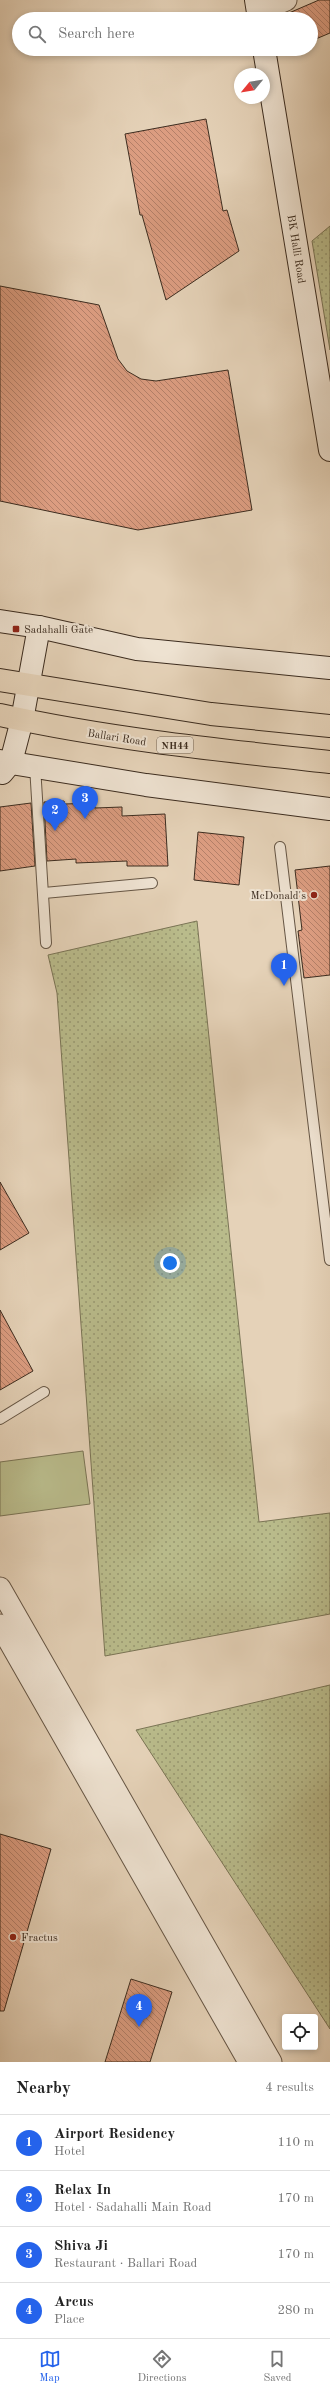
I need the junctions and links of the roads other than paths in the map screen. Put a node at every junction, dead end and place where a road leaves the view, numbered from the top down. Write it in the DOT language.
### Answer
graph roads {
  1 [pos="286,0"];
  2 [pos="258,10"];
  3 [pos="265,56"];
  4 [pos="330,450"];
  5 [pos="0,621"];
  6 [pos="39,627"];
  7 [pos="330,668"];
  8 [pos="0,680"];
  9 [pos="28,686"];
  10 [pos="0,715"];
  11 [pos="22,720"];
  12 [pos="330,726"];
  13 [pos="330,762"];
  14 [pos="4,766"];
  15 [pos="35,766"];
  16 [pos="330,809"];
  17 [pos="280,847"];
  18 [pos="152,883"];
  19 [pos="44,893"];
  20 [pos="46,942"];
  21 [pos="328,1232"];
  22 [pos="330,1260"];
  23 [pos="44,1392"];
  24 [pos="0,1419"];
  25 [pos="0,1588"];
  26 [pos="0,1625"];
  27 [pos="249,2062"];
  28 [pos="271,2062"];
  1 -- 2 [label="street"];
  3 -- 4 [label="street, BK Halli Road"];
  5 -- 6 [label="street"];
  6 -- 7 [label="street"];
  6 -- 9 [label="street"];
  8 -- 9 [label="highway"];
  9 -- 11 [label="street"];
  9 -- 12 [label="highway"];
  10 -- 11 [label="highway, Ballari Road / NH44"];
  11 -- 13 [label="highway, Ballari Road / NH44"];
  11 -- 14 [label="street"];
  14 -- 15 [label="street"];
  15 -- 16 [label="street"];
  15 -- 19 [label="lane"];
  17 -- 21 [label="lane"];
  18 -- 19 [label="lane"];
  19 -- 20 [label="lane"];
  21 -- 22 [label="lane"];
  23 -- 24 [label="lane"];
  25 -- 28 [label="street"];
  26 -- 27 [label="street"];
}
